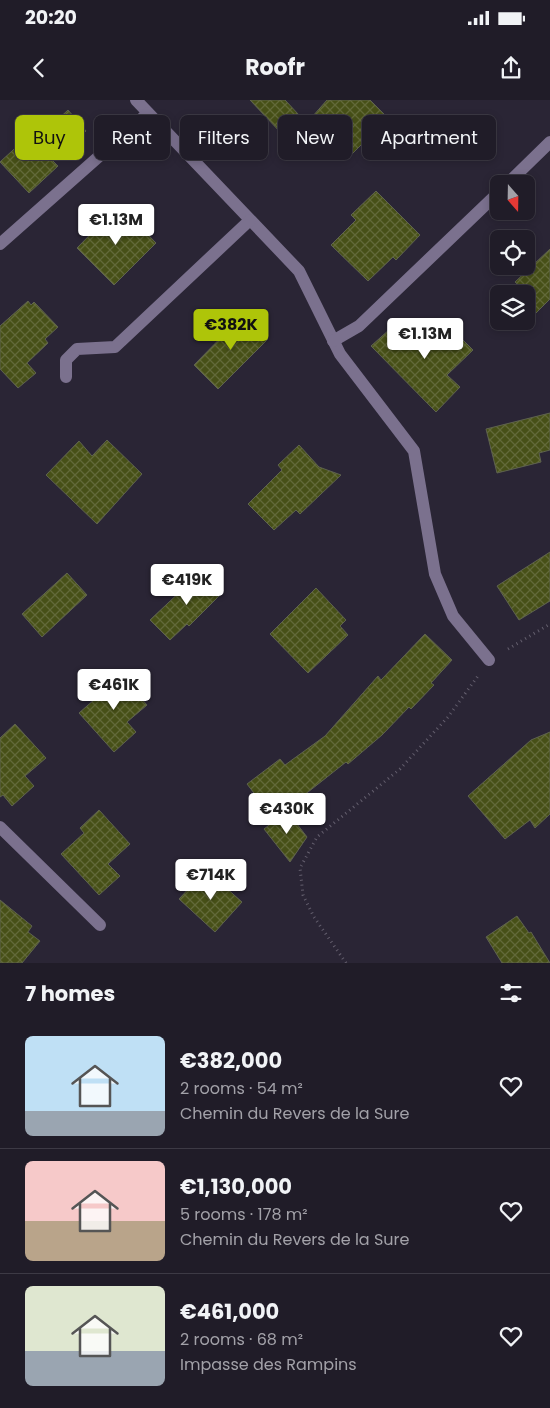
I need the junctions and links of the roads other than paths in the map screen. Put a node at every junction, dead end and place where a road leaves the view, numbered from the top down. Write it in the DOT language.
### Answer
graph roads {
  1 [pos="136,100"];
  2 [pos="148,113"];
  3 [pos="550,142"];
  4 [pos="516,175"];
  5 [pos="490,201"];
  6 [pos="250,220"];
  7 [pos="0,244"];
  8 [pos="333,341"];
  9 [pos="66,377"];
  10 [pos="489,660"];
  11 [pos="0,827"];
  12 [pos="100,925"];
  1 -- 2 [label="street"];
  2 -- 6 [label="street"];
  2 -- 7 [label="street"];
  3 -- 4 [label="street"];
  5 -- 8 [label="street"];
  6 -- 8 [label="street"];
  6 -- 9 [label="street"];
  8 -- 10 [label="street"];
  11 -- 12 [label="street"];
}
